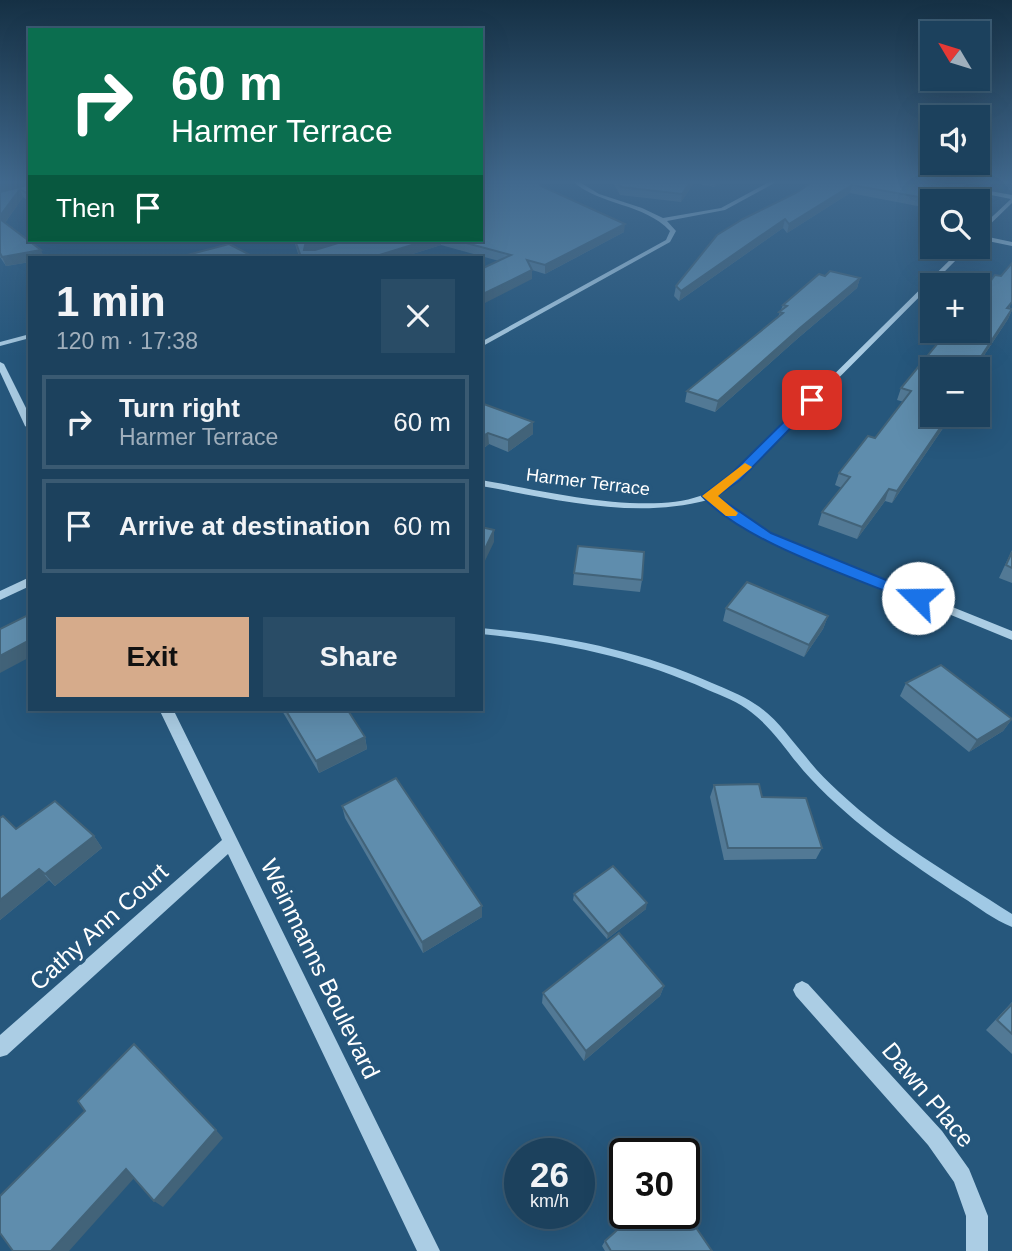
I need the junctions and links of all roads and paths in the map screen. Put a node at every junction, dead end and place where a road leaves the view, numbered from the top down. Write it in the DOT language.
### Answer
graph roads {
  1 [pos="669,239"];
  2 [pos="992,239"];
  3 [pos="1012,244"];
  4 [pos="954,259"];
  5 [pos="28,337"];
  6 [pos="0,344"];
  7 [pos="483,344"];
  8 [pos="0,364"];
  9 [pos="11,386"];
  10 [pos="0,390"];
  11 [pos="28,422"];
  12 [pos="483,484"];
  13 [pos="709,496"];
  14 [pos="28,582"];
  15 [pos="0,596"];
  16 [pos="1012,636"];
  17 [pos="167,711"];
  18 [pos="231,842"];
  19 [pos="802,990"];
  20 [pos="0,1048"];
  21 [pos="429,1251"];
  22 [pos="977,1251"];
  1 -- 7 [label="street"];
  2 -- 3 [label="street"];
  4 -- 13 [label="street, Harmer Terrace"];
  5 -- 6 [label="street"];
  8 -- 9 [label="street"];
  9 -- 10 [label="street"];
  9 -- 11 [label="street"];
  12 -- 13 [label="street, Harmer Terrace"];
  13 -- 16 [label="street"];
  14 -- 15 [label="street"];
  17 -- 18 [label="street, Weinmanns Boulevard"];
  18 -- 20 [label="street, Cathy Ann Court"];
  18 -- 21 [label="street, Weinmanns Boulevard"];
  19 -- 22 [label="street, Dawn Place"];
}
